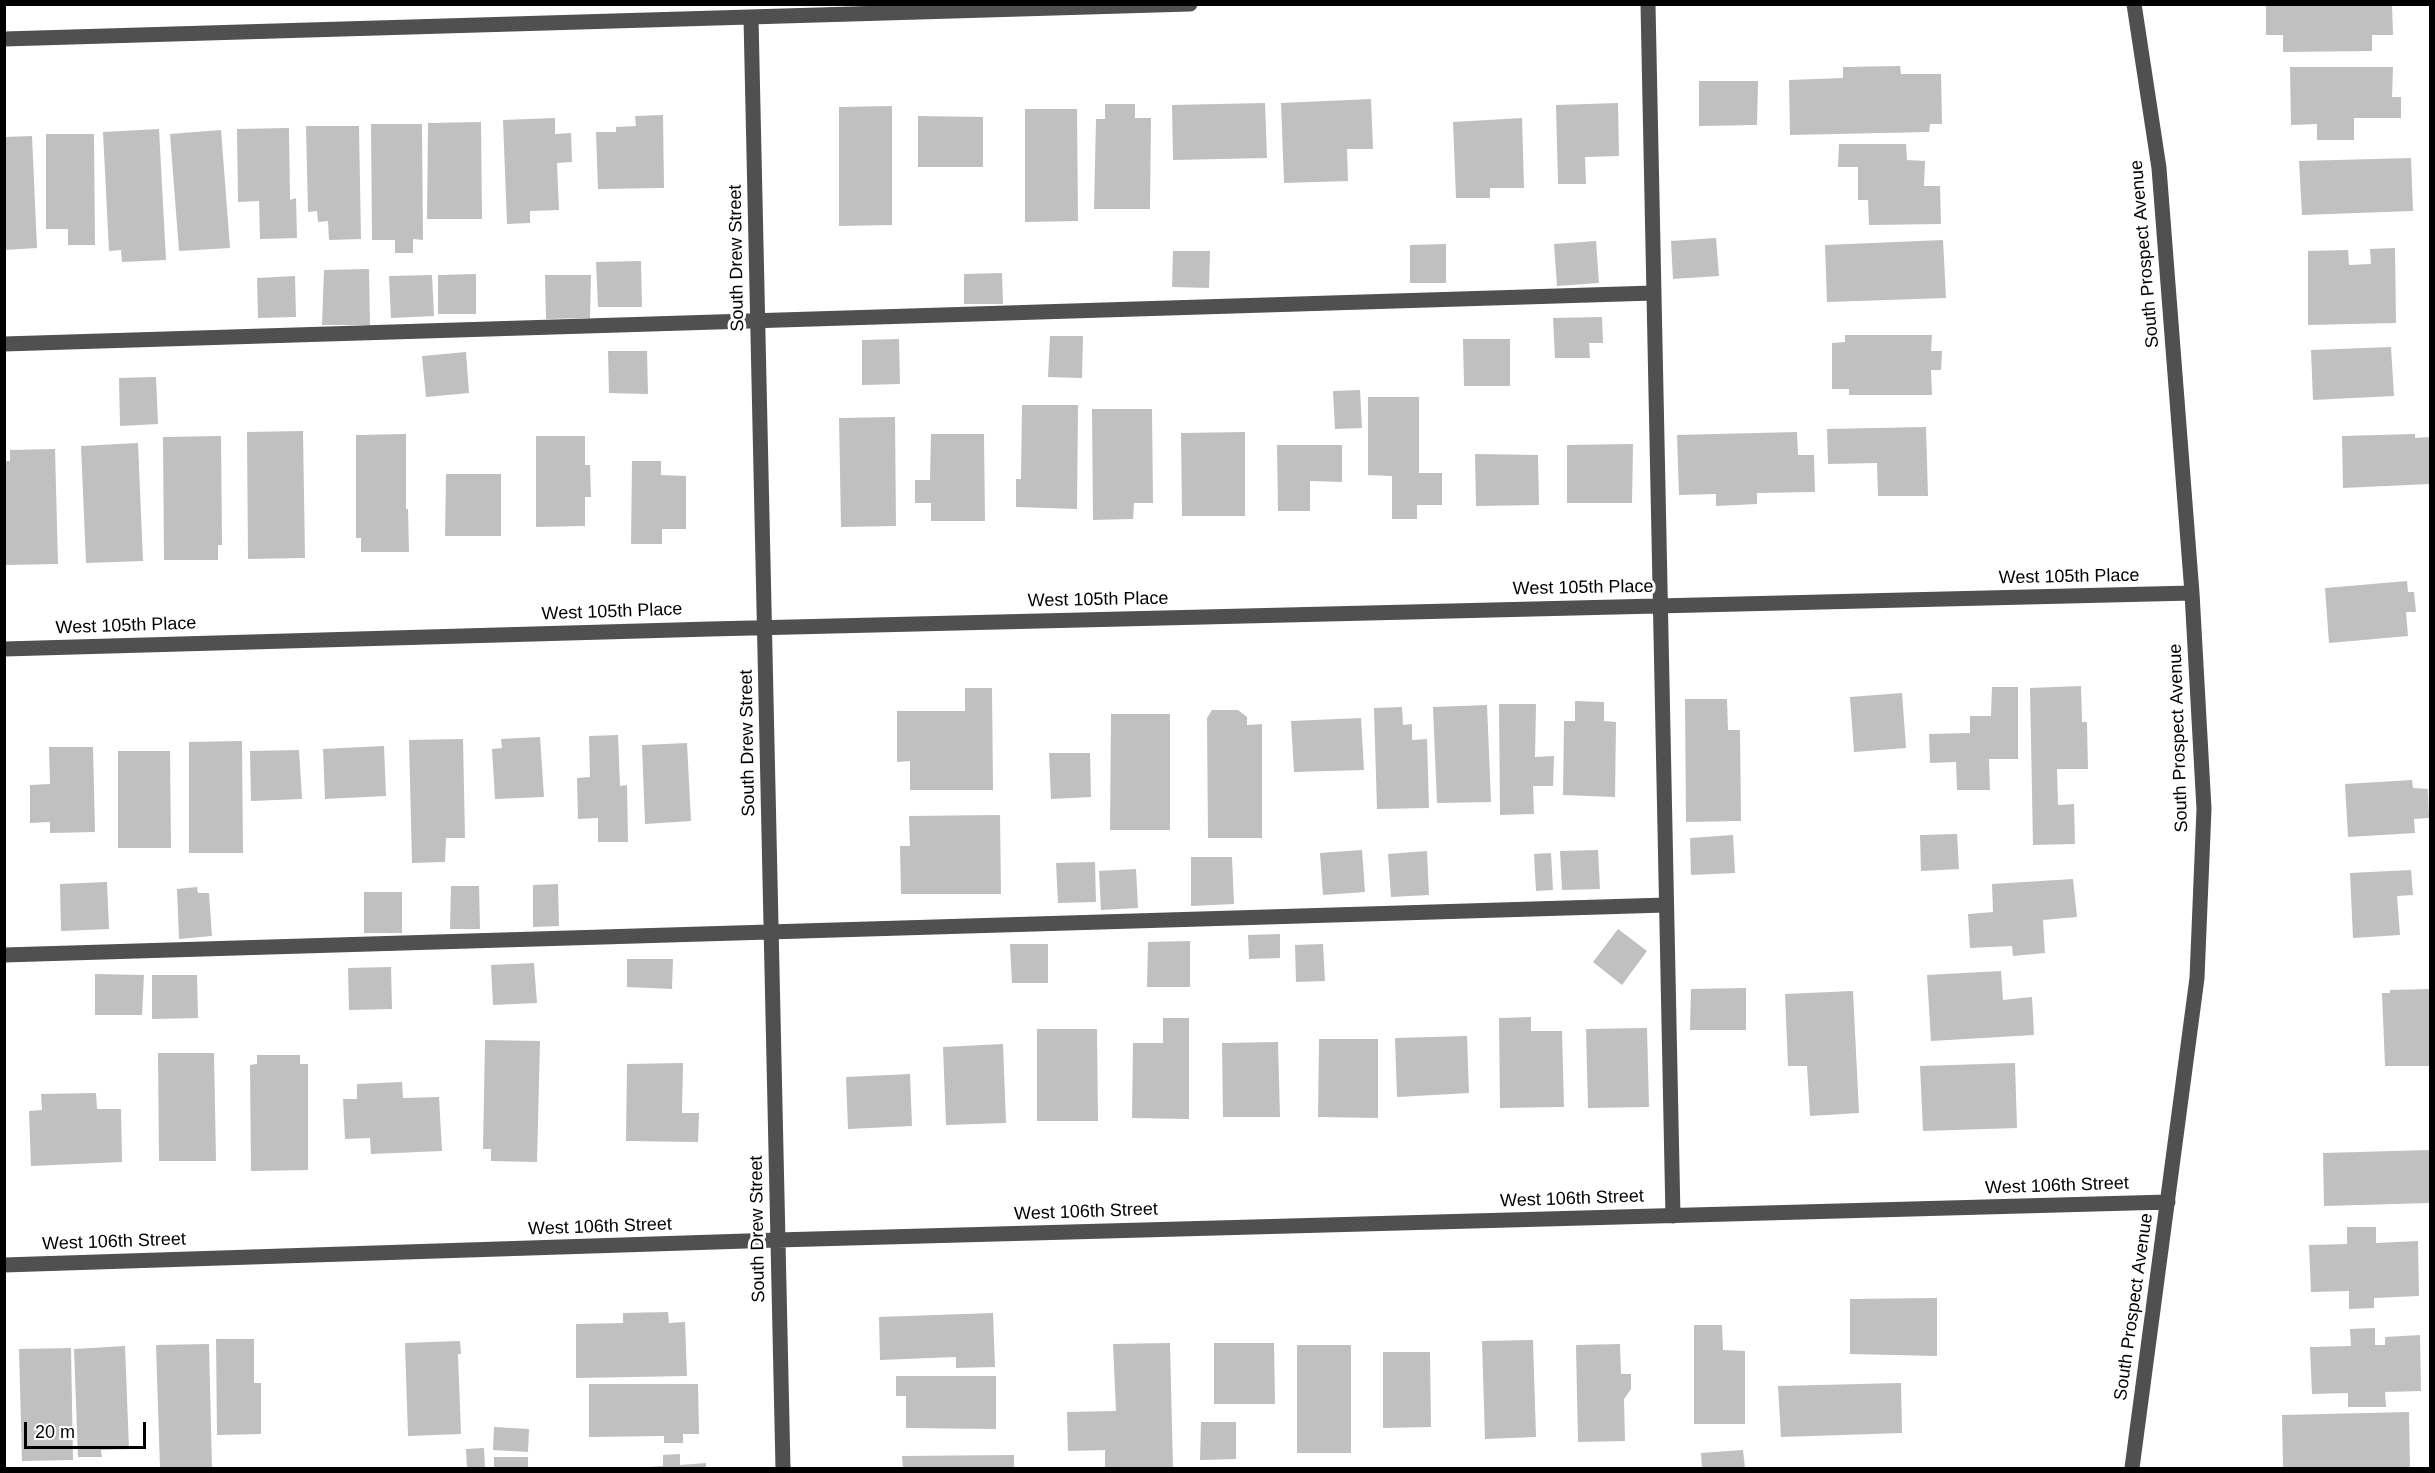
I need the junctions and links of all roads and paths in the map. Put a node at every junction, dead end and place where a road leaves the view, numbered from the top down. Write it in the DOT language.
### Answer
graph roads {
  1 [pos="1190,4"];
  2 [pos="1648,4"];
  3 [pos="2134,4"];
  4 [pos="751,18"];
  5 [pos="4,39"];
  6 [pos="1654,293"];
  7 [pos="758,320"];
  8 [pos="4,344"];
  9 [pos="2192,593"];
  10 [pos="1660,606"];
  11 [pos="765,627"];
  12 [pos="4,649"];
  13 [pos="1666,905"];
  14 [pos="771,933"];
  15 [pos="4,956"];
  16 [pos="2168,1203"];
  17 [pos="1672,1216"];
  18 [pos="777,1240"];
  19 [pos="4,1265"];
  20 [pos="783,1468"];
  21 [pos="2132,1468"];
  1 -- 4 [label="street"];
  2 -- 6 [label="street"];
  3 -- 9 [label="street, South Prospect Avenue"];
  4 -- 5 [label="street"];
  4 -- 7 [label="street, South Drew Street"];
  6 -- 7 [label="street"];
  6 -- 10 [label="street"];
  7 -- 8 [label="street"];
  7 -- 11 [label="street, South Drew Street"];
  9 -- 10 [label="street, West 105th Place"];
  9 -- 16 [label="street, South Prospect Avenue"];
  10 -- 11 [label="street, West 105th Place"];
  10 -- 13 [label="street"];
  11 -- 12 [label="street, West 105th Place"];
  11 -- 14 [label="street, South Drew Street"];
  13 -- 14 [label="street"];
  13 -- 17 [label="street"];
  14 -- 15 [label="street"];
  14 -- 18 [label="street, South Drew Street"];
  16 -- 17 [label="street, West 106th Street"];
  16 -- 21 [label="street, South Prospect Avenue"];
  17 -- 18 [label="street, West 106th Street"];
  18 -- 19 [label="street, West 106th Street"];
  18 -- 20 [label="street, South Drew Street"];
}
